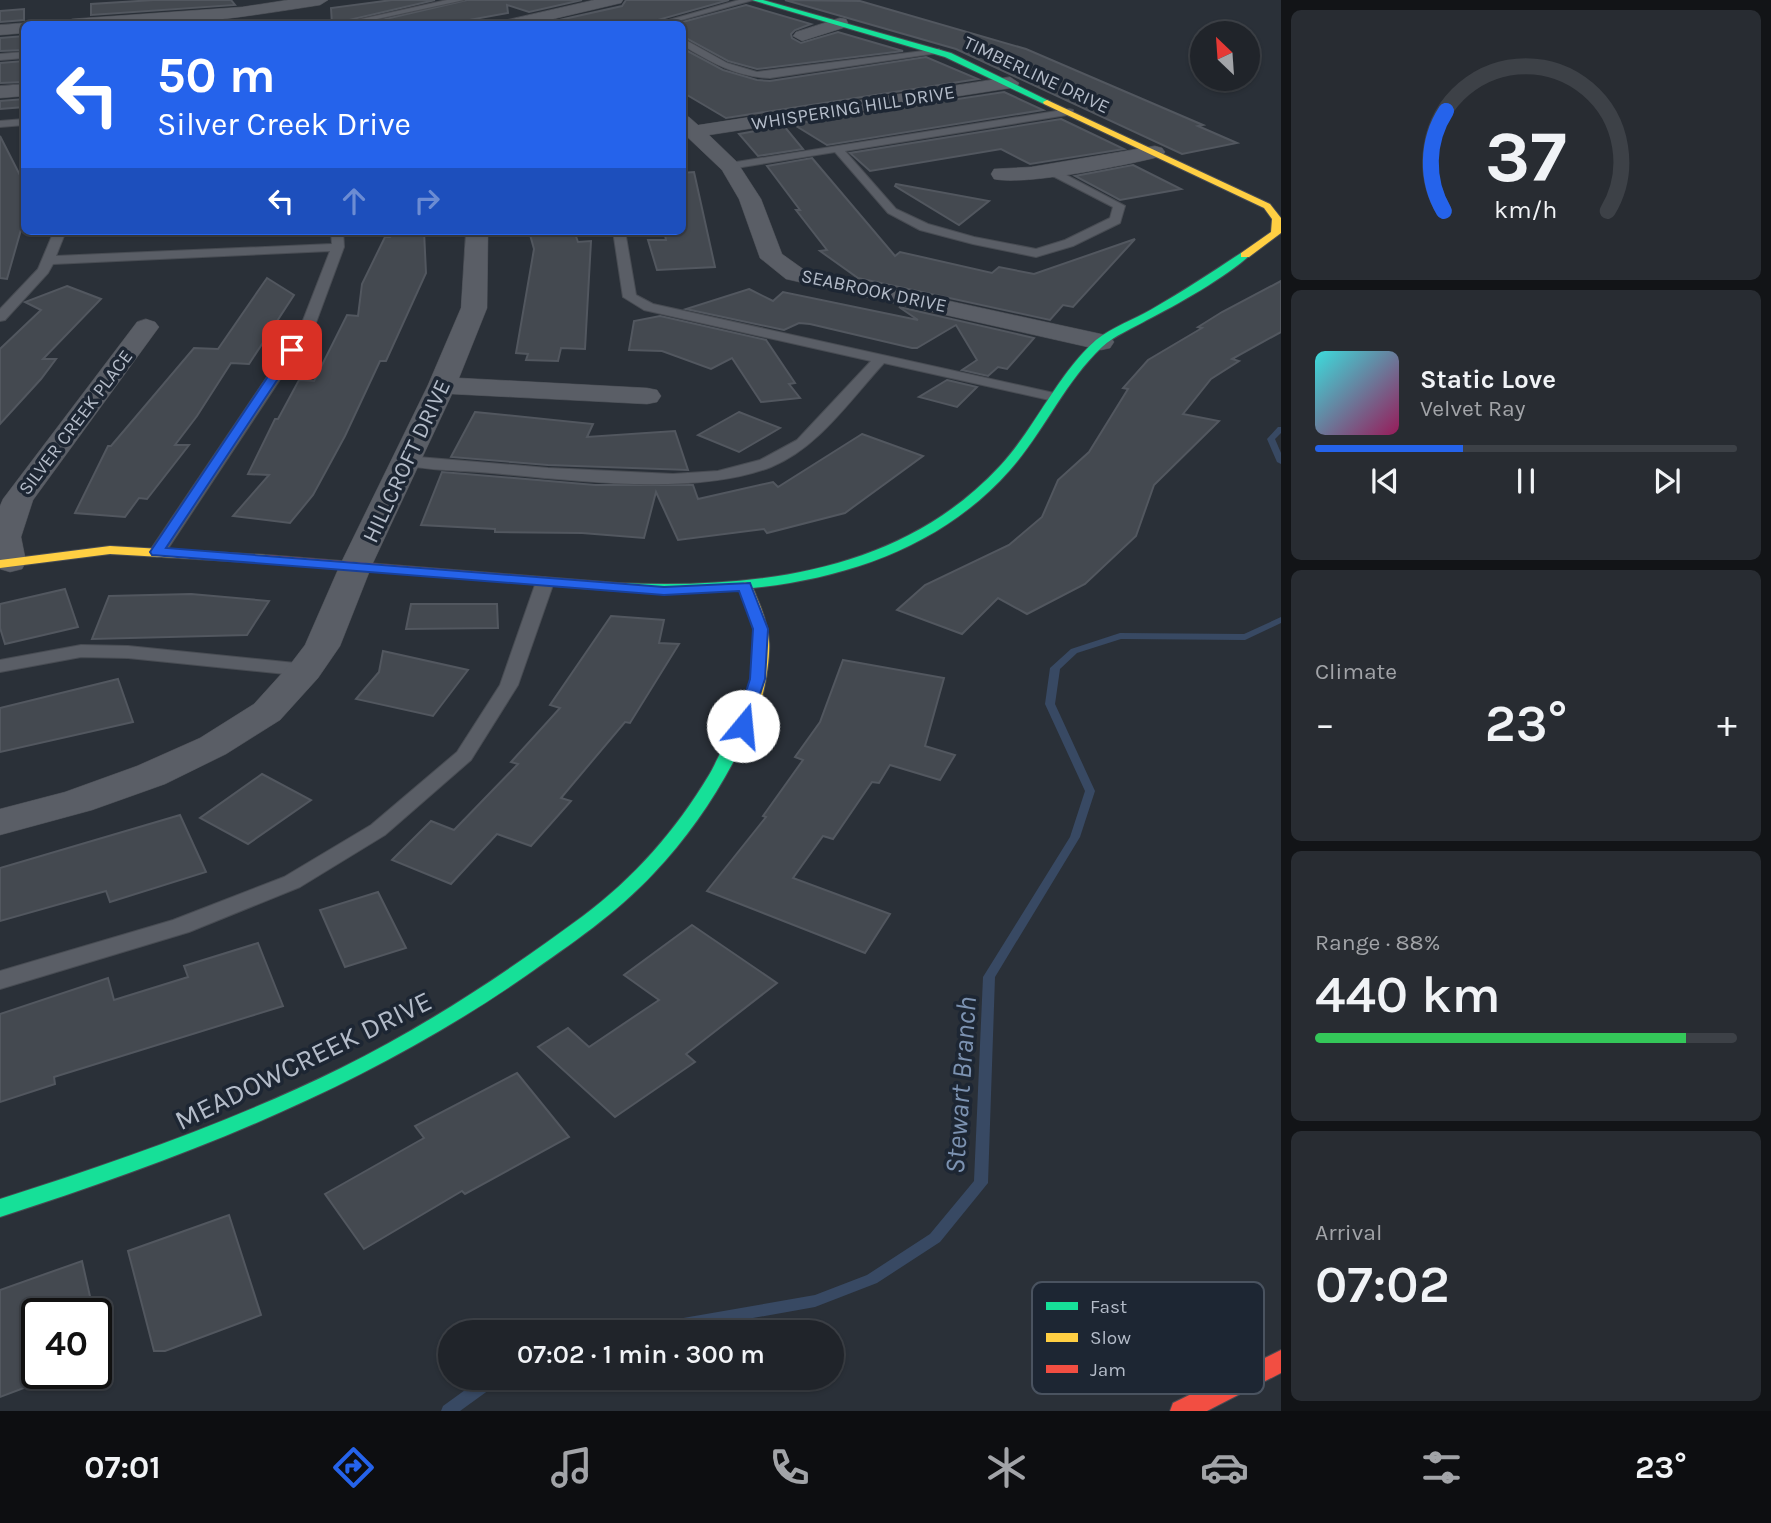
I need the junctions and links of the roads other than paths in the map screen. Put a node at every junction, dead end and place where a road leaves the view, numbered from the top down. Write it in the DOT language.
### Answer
graph roads {
  1 [pos="320,0"];
  2 [pos="460,0"];
  3 [pos="615,0"];
  4 [pos="752,0"];
  5 [pos="144,21"];
  6 [pos="358,21"];
  7 [pos="533,21"];
  8 [pos="671,21"];
  9 [pos="840,23"];
  10 [pos="21,28"];
  11 [pos="0,30"];
  12 [pos="802,36"];
  13 [pos="686,43"];
  14 [pos="939,52"];
  15 [pos="21,55"];
  16 [pos="0,57"];
  17 [pos="1010,83"];
  18 [pos="21,90"];
  19 [pos="0,92"];
  20 [pos="1069,112"];
  21 [pos="21,123"];
  22 [pos="0,124"];
  23 [pos="689,126"];
  24 [pos="838,149"];
  25 [pos="1154,152"];
  26 [pos="730,166"];
  27 [pos="1049,170"];
  28 [pos="1002,174"];
  29 [pos="58,235"];
  30 [pos="337,235"];
  31 [pos="477,235"];
  32 [pos="620,235"];
  33 [pos="338,247"];
  34 [pos="48,260"];
  35 [pos="0,317"];
  36 [pos="146,327"];
  37 [pos="1101,342"];
  38 [pos="881,358"];
  39 [pos="442,385"];
  40 [pos="647,396"];
  41 [pos="1054,397"];
  42 [pos="406,461"];
  43 [pos="157,552"];
  44 [pos="5,563"];
  45 [pos="356,565"];
  46 [pos="545,582"];
  47 [pos="745,586"];
  48 [pos="0,666"];
  49 [pos="305,670"];
  50 [pos="0,822"];
  51 [pos="0,980"];
  52 [pos="0,1208"];
  53 [pos="1281,1361"];
  54 [pos="1264,1370"];
  55 [pos="1216,1394"];
  56 [pos="1182,1411"];
  1 -- 5 [label="street"];
  2 -- 6 [label="lane"];
  3 -- 7 [label="street"];
  4 -- 8 [label="lane"];
  4 -- 9 [label="street, TIMBERLINE DRIVE"];
  9 -- 12 [label="street"];
  9 -- 14 [label="street, TIMBERLINE DRIVE"];
  10 -- 11 [label="street"];
  13 -- 14 [label="lane"];
  14 -- 17 [label="street, TIMBERLINE DRIVE"];
  15 -- 16 [label="lane"];
  17 -- 20 [label="street, TIMBERLINE DRIVE"];
  17 -- 23 [label="street, WHISPERING HILL DRIVE"];
  18 -- 19 [label="street"];
  20 -- 24 [label="lane"];
  20 -- 25 [label="street, TIMBERLINE DRIVE"];
  21 -- 22 [label="lane"];
  23 -- 26 [label="street, SEABROOK DRIVE"];
  24 -- 26 [label="lane"];
  24 -- 27 [label="lane"];
  25 -- 27 [label="street"];
  25 -- 37 [label="street, TIMBERLINE DRIVE"];
  26 -- 37 [label="street, SEABROOK DRIVE"];
  27 -- 28 [label="street"];
  29 -- 34 [label="lane"];
  30 -- 33 [label="lane"];
  31 -- 39 [label="street, HILLCROFT DRIVE"];
  32 -- 38 [label="lane"];
  33 -- 34 [label="lane"];
  33 -- 43 [label="lane"];
  34 -- 35 [label="lane"];
  36 -- 44 [label="street, SILVER CREEK PLACE"];
  37 -- 41 [label="street"];
  38 -- 41 [label="lane"];
  38 -- 42 [label="lane"];
  39 -- 40 [label="street"];
  39 -- 42 [label="street, HILLCROFT DRIVE"];
  41 -- 47 [label="street"];
  42 -- 45 [label="street, HILLCROFT DRIVE"];
  43 -- 44 [label="street"];
  43 -- 45 [label="street"];
  45 -- 46 [label="street"];
  45 -- 49 [label="street, HILLCROFT DRIVE"];
  46 -- 47 [label="street"];
  46 -- 51 [label="lane"];
  47 -- 52 [label="street, MEADOWCREEK DRIVE"];
  48 -- 49 [label="lane"];
  49 -- 50 [label="street, HILLCROFT DRIVE"];
  53 -- 54 [label="street"];
  55 -- 56 [label="street"];
}
